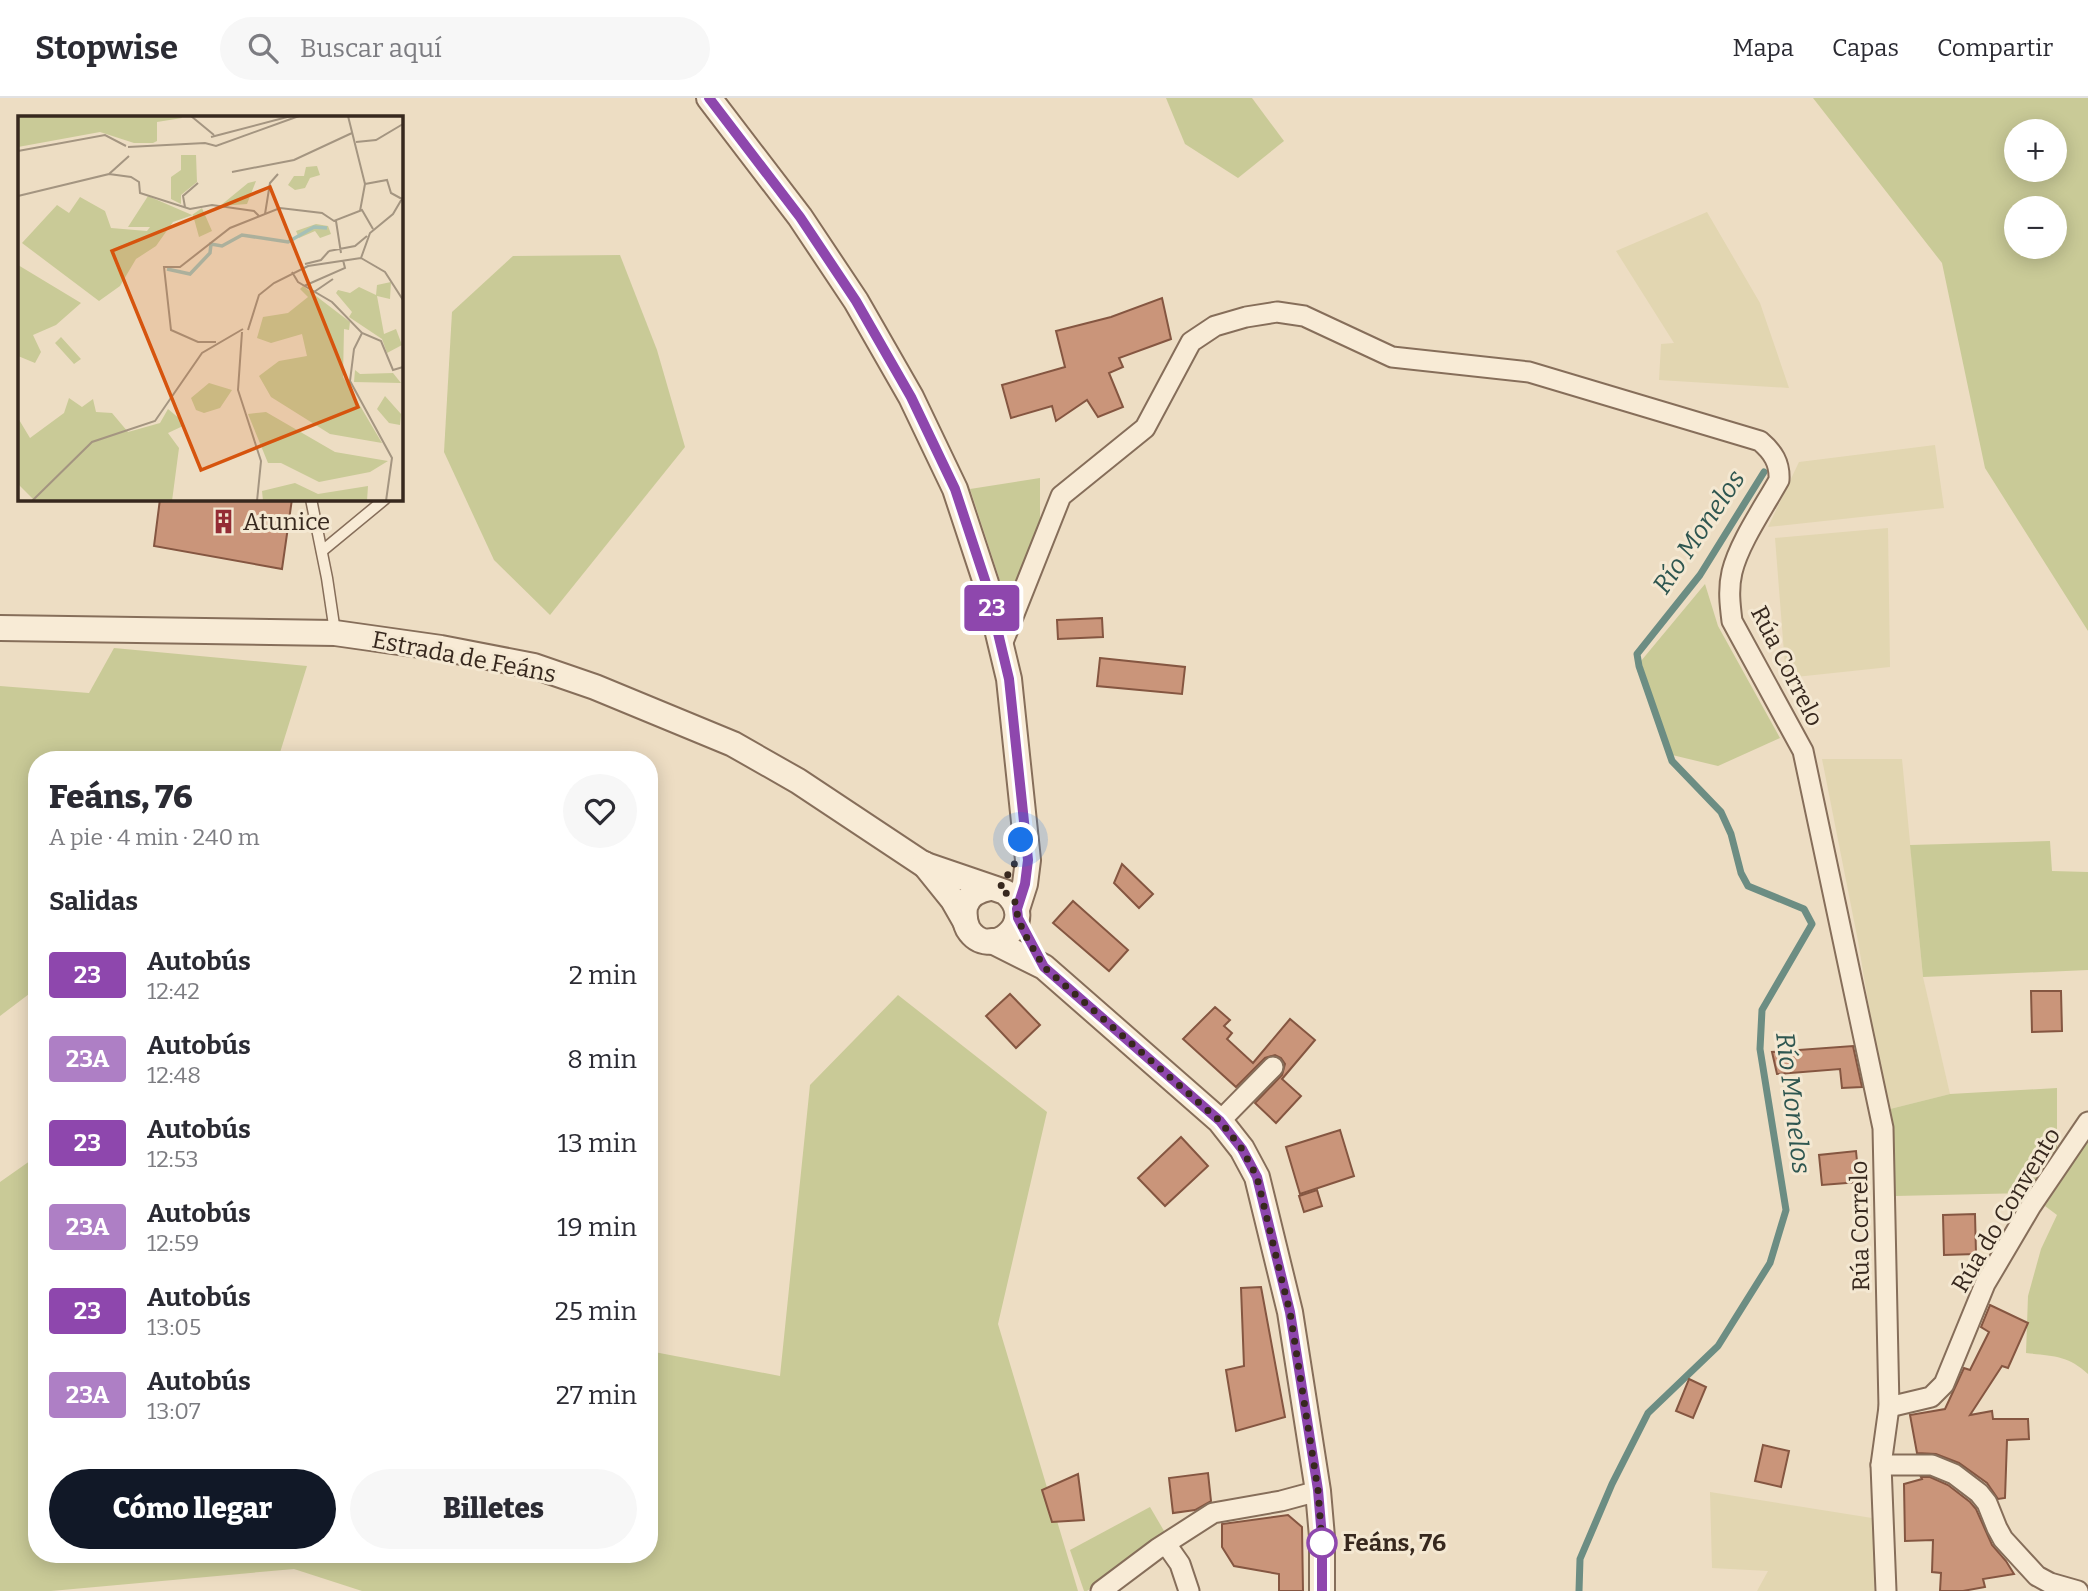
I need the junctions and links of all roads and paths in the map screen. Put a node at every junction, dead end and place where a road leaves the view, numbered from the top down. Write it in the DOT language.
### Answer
graph roads {
  1 [pos="709,98"];
  2 [pos="311,500"];
  3 [pos="384,500"];
  4 [pos="322,551"];
  5 [pos="0,628"];
  6 [pos="335,633"];
  7 [pos="1001,647"];
  8 [pos="1024,822"];
  9 [pos="923,864"];
  10 [pos="995,888"];
  11 [pos="1017,913"];
  12 [pos="965,921"];
  13 [pos="992,942"];
  14 [pos="1044,967"];
  15 [pos="1273,1067"];
  16 [pos="1220,1121"];
  17 [pos="2088,1122"];
  18 [pos="1889,1407"];
  19 [pos="1881,1465"];
  20 [pos="1318,1490"];
  21 [pos="1166,1544"];
  22 [pos="1324,1588"];
  23 [pos="1101,1591"];
  24 [pos="1189,1591"];
  25 [pos="1886,1591"];
  26 [pos="2078,1591"];
  1 -- 7 [label="street"];
  2 -- 4 [label="lane"];
  3 -- 4 [label="lane"];
  4 -- 6 [label="lane"];
  5 -- 6 [label="street, Estrada de Feáns"];
  6 -- 9 [label="street, Estrada de Feáns"];
  7 -- 8 [label="street"];
  7 -- 18 [label="street, Rúa Correlo"];
  8 -- 10 [label="street"];
  8 -- 11 [label="street"];
  9 -- 10 [label="street, Estrada de Feáns"];
  9 -- 12 [label="street, Estrada de Feáns"];
  10 -- 11 [label="street, Estrada de Feáns"];
  10 -- 12 [label="street"];
  11 -- 13 [label="street"];
  11 -- 14 [label="street, Estrada de Feáns"];
  12 -- 13 [label="street, Estrada de Feáns"];
  13 -- 14 [label="street, Estrada de Feáns"];
  14 -- 16 [label="street, Estrada de Feáns"];
  15 -- 16 [label="street"];
  16 -- 20 [label="street, Estrada de Feáns"];
  17 -- 18 [label="street, Rúa do Convento"];
  18 -- 19 [label="street, Rúa Correlo"];
  19 -- 25 [label="street, Rúa Correlo"];
  19 -- 26 [label="street"];
  20 -- 21 [label="street"];
  20 -- 22 [label="street, Estrada de Feáns"];
  21 -- 23 [label="street"];
  21 -- 24 [label="street"];
}
